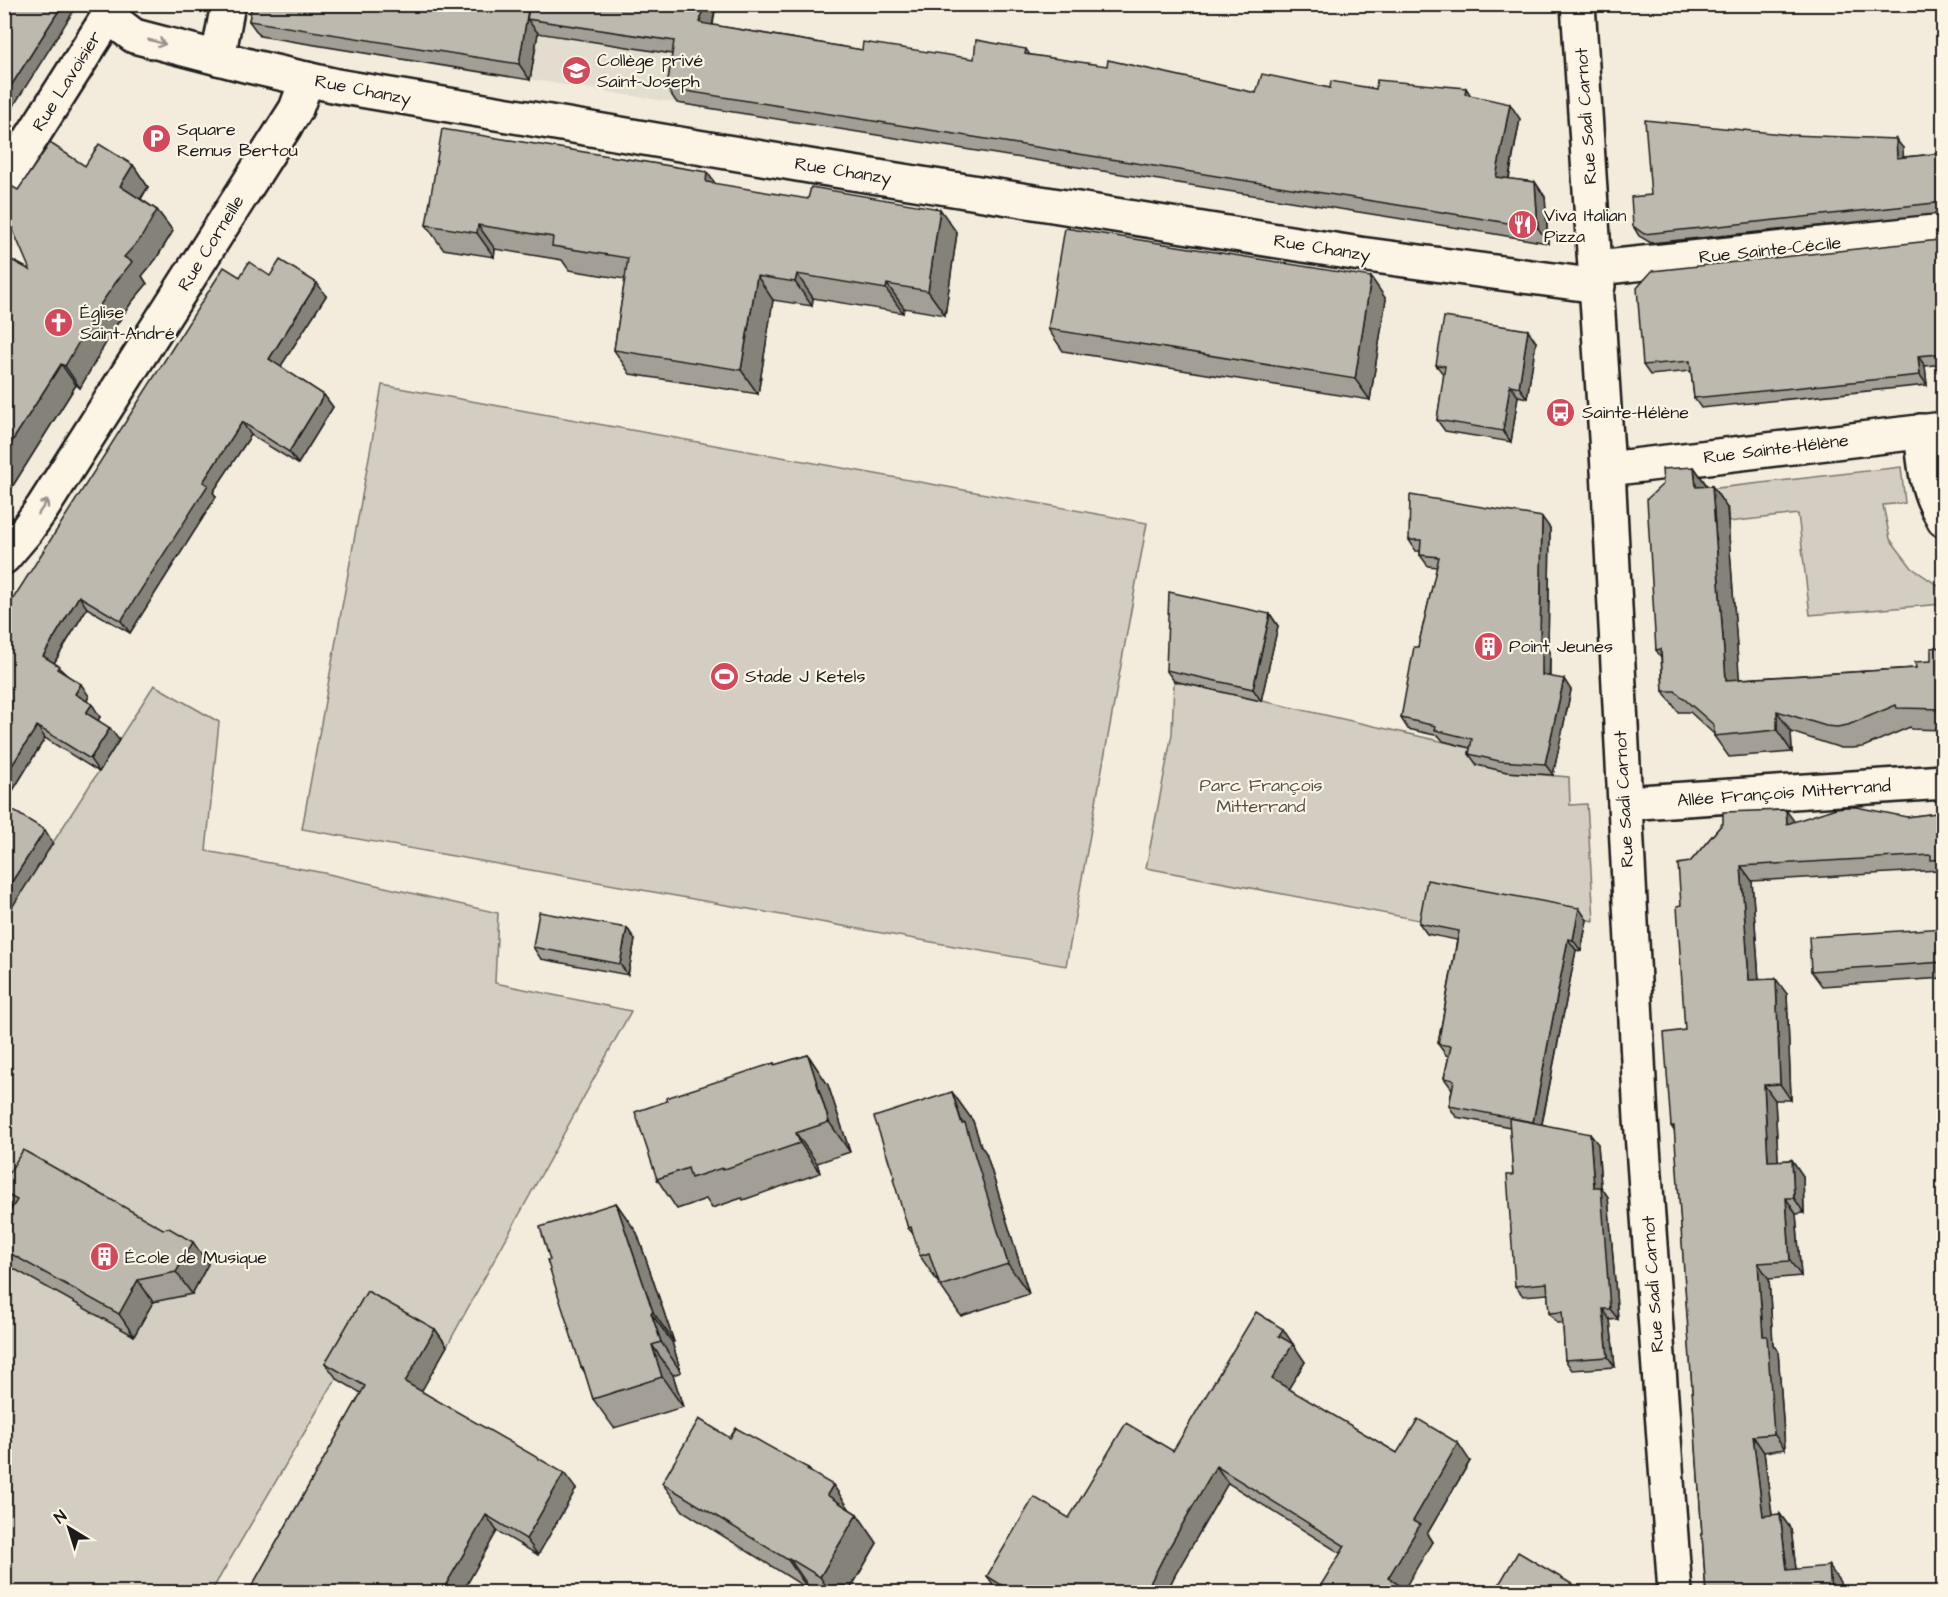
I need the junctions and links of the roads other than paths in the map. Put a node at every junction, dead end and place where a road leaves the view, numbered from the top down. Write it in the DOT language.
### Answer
graph roads {
  1 [pos="228,4"];
  2 [pos="1578,4"];
  3 [pos="109,8"];
  4 [pos="218,58"];
  5 [pos="307,79"];
  6 [pos="4,181"];
  7 [pos="1944,231"];
  8 [pos="1597,277"];
  9 [pos="1932,430"];
  10 [pos="1608,469"];
  11 [pos="1944,520"];
  12 [pos="6,555"];
  13 [pos="1944,782"];
  14 [pos="1625,803"];
  15 [pos="1675,1593"];
  1 -- 4 [label="street"];
  2 -- 8 [label="street, Rue Sadi Carnot"];
  3 -- 4 [label="street, Rue Chanzy, one-way"];
  3 -- 6 [label="street, Rue Lavoisier"];
  4 -- 5 [label="street, Rue Chanzy"];
  5 -- 8 [label="street, Rue Chanzy"];
  12 -- 5 [label="street, Rue Corneille, one-way"];
  7 -- 8 [label="street, Rue Sainte-Cécile"];
  8 -- 10 [label="street, Rue Sadi Carnot"];
  9 -- 10 [label="street, Rue Sainte-Hélène"];
  9 -- 11 [label="street"];
  10 -- 14 [label="street, Rue Sadi Carnot"];
  13 -- 14 [label="street, Allée François Mitterrand"];
  14 -- 15 [label="street, Rue Sadi Carnot"];
}
